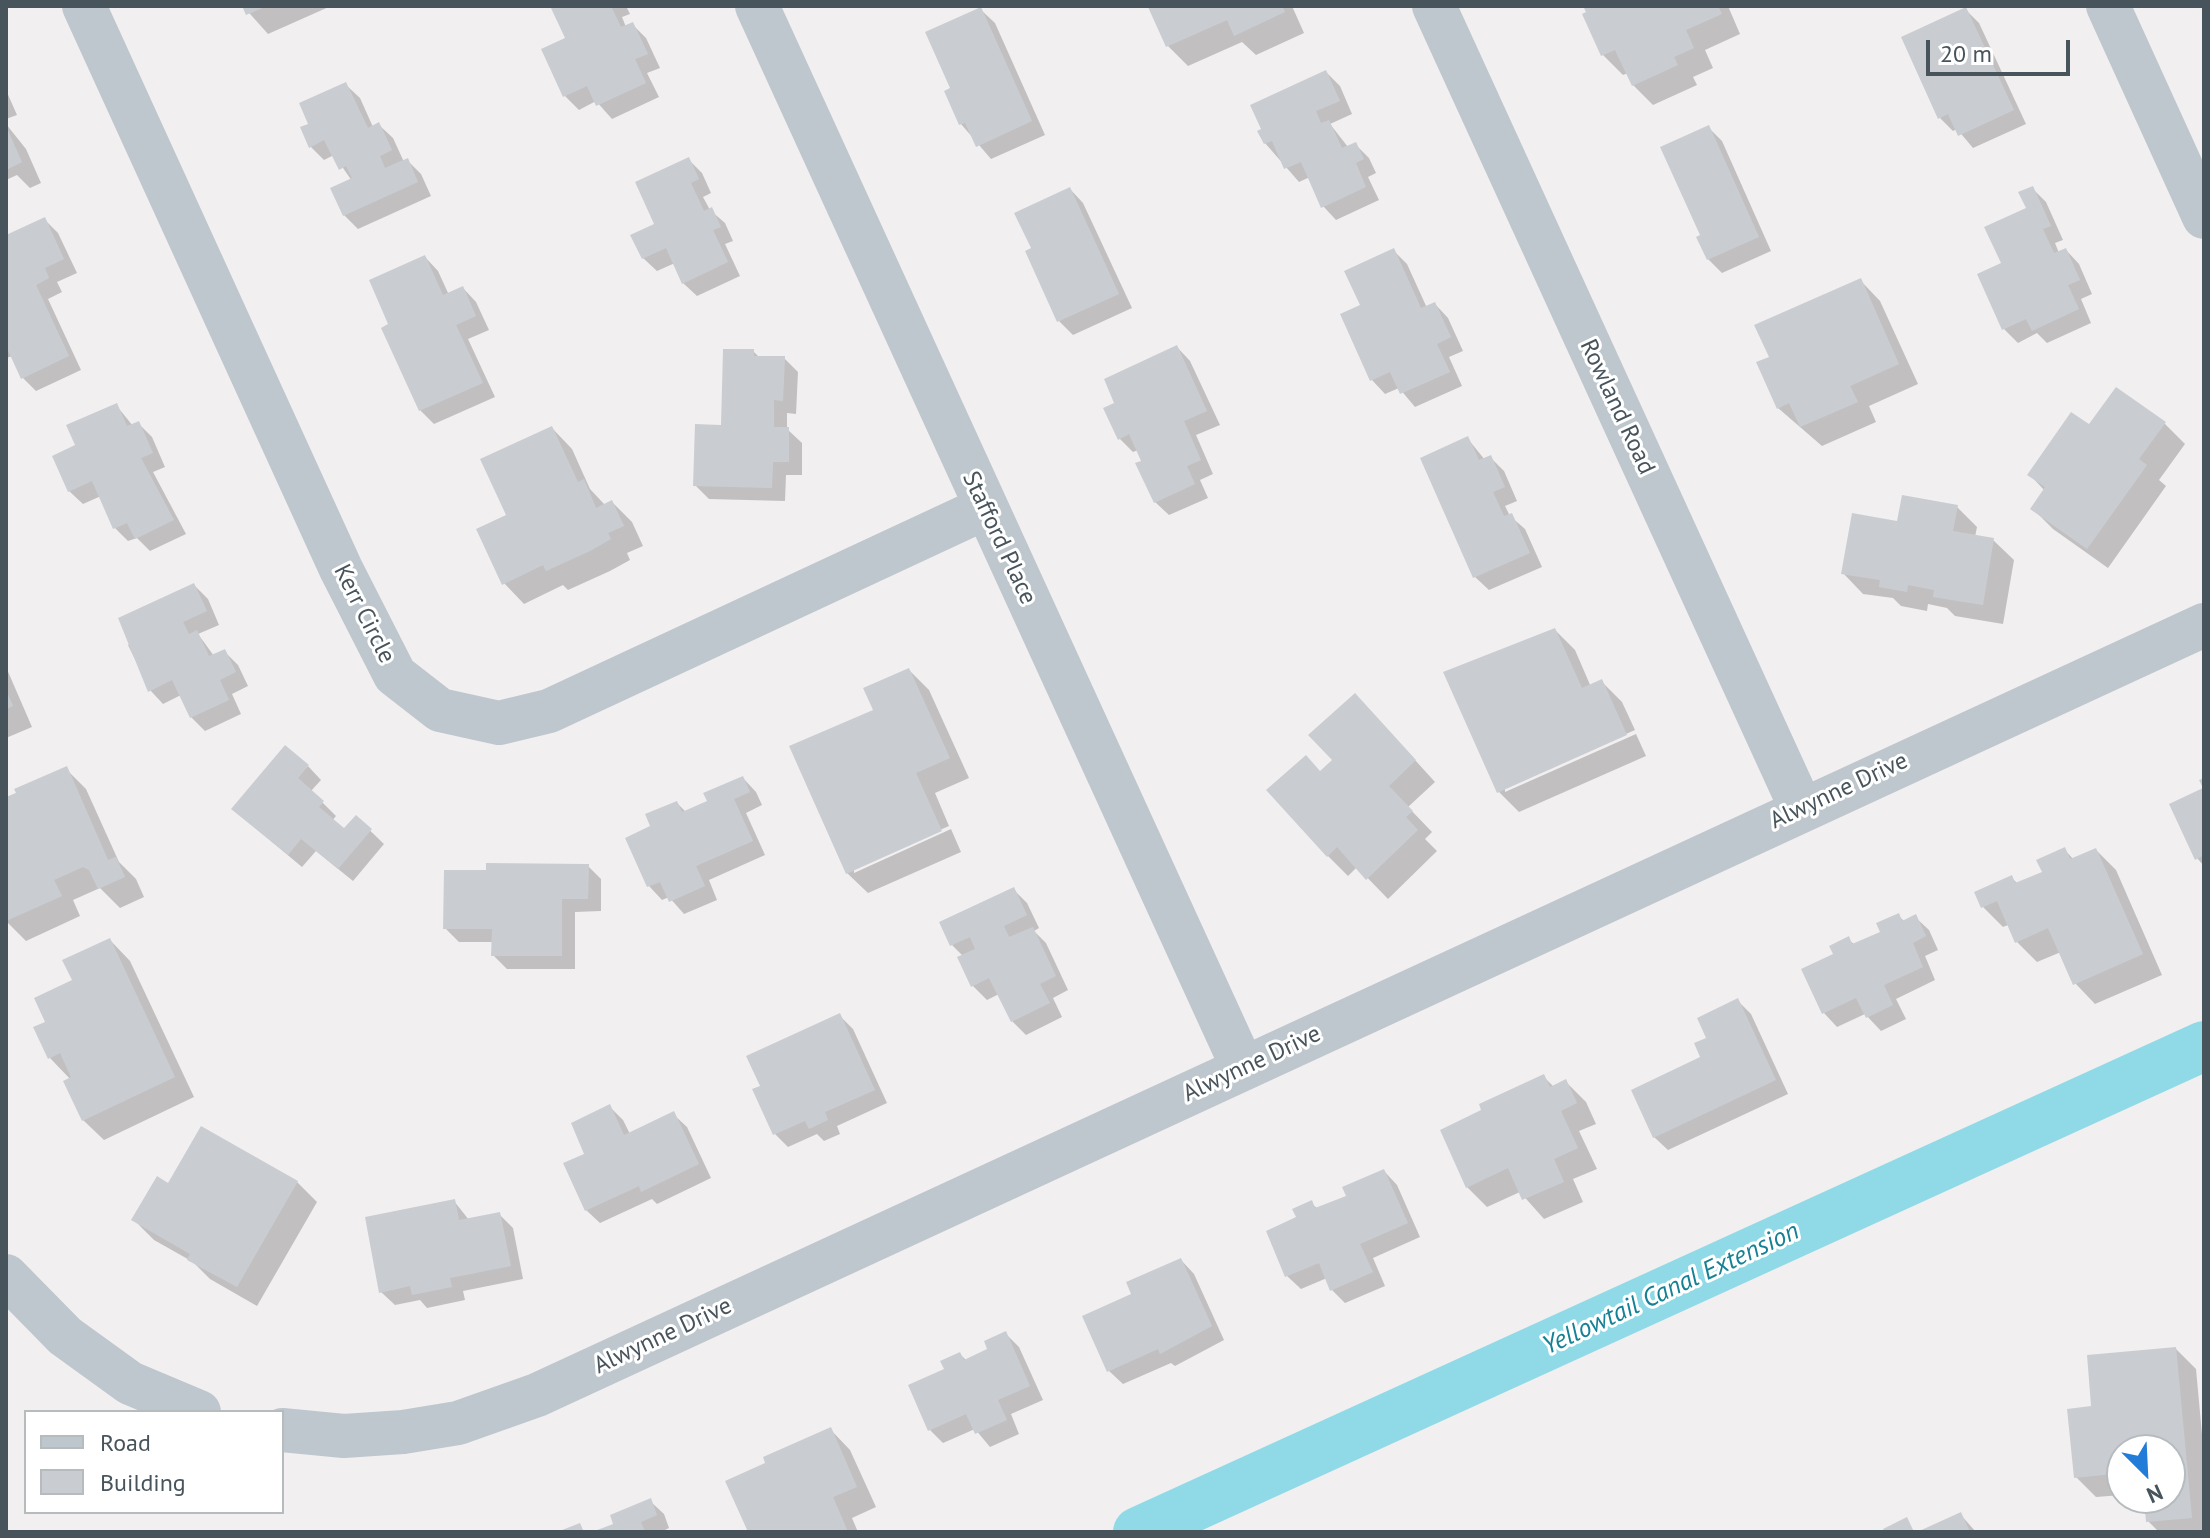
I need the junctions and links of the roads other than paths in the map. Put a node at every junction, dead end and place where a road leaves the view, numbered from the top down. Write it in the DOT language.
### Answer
graph roads {
  1 [pos="84,6"];
  2 [pos="757,6"];
  3 [pos="1434,6"];
  4 [pos="2108,6"];
  5 [pos="2204,217"];
  6 [pos="985,508"];
  7 [pos="2204,625"];
  8 [pos="1801,808"];
  9 [pos="1243,1068"];
  10 [pos="6,1276"];
  11 [pos="194,1410"];
  12 [pos="284,1430"];
  1 -- 6 [label="street, Kerr Circle"];
  2 -- 6 [label="street, Stafford Place"];
  3 -- 8 [label="street, Rowland Road"];
  4 -- 5 [label="street"];
  6 -- 9 [label="street, Stafford Place"];
  7 -- 8 [label="street, Alwynne Drive"];
  8 -- 9 [label="street, Alwynne Drive"];
  9 -- 12 [label="street, Alwynne Drive"];
  10 -- 11 [label="street"];
}
